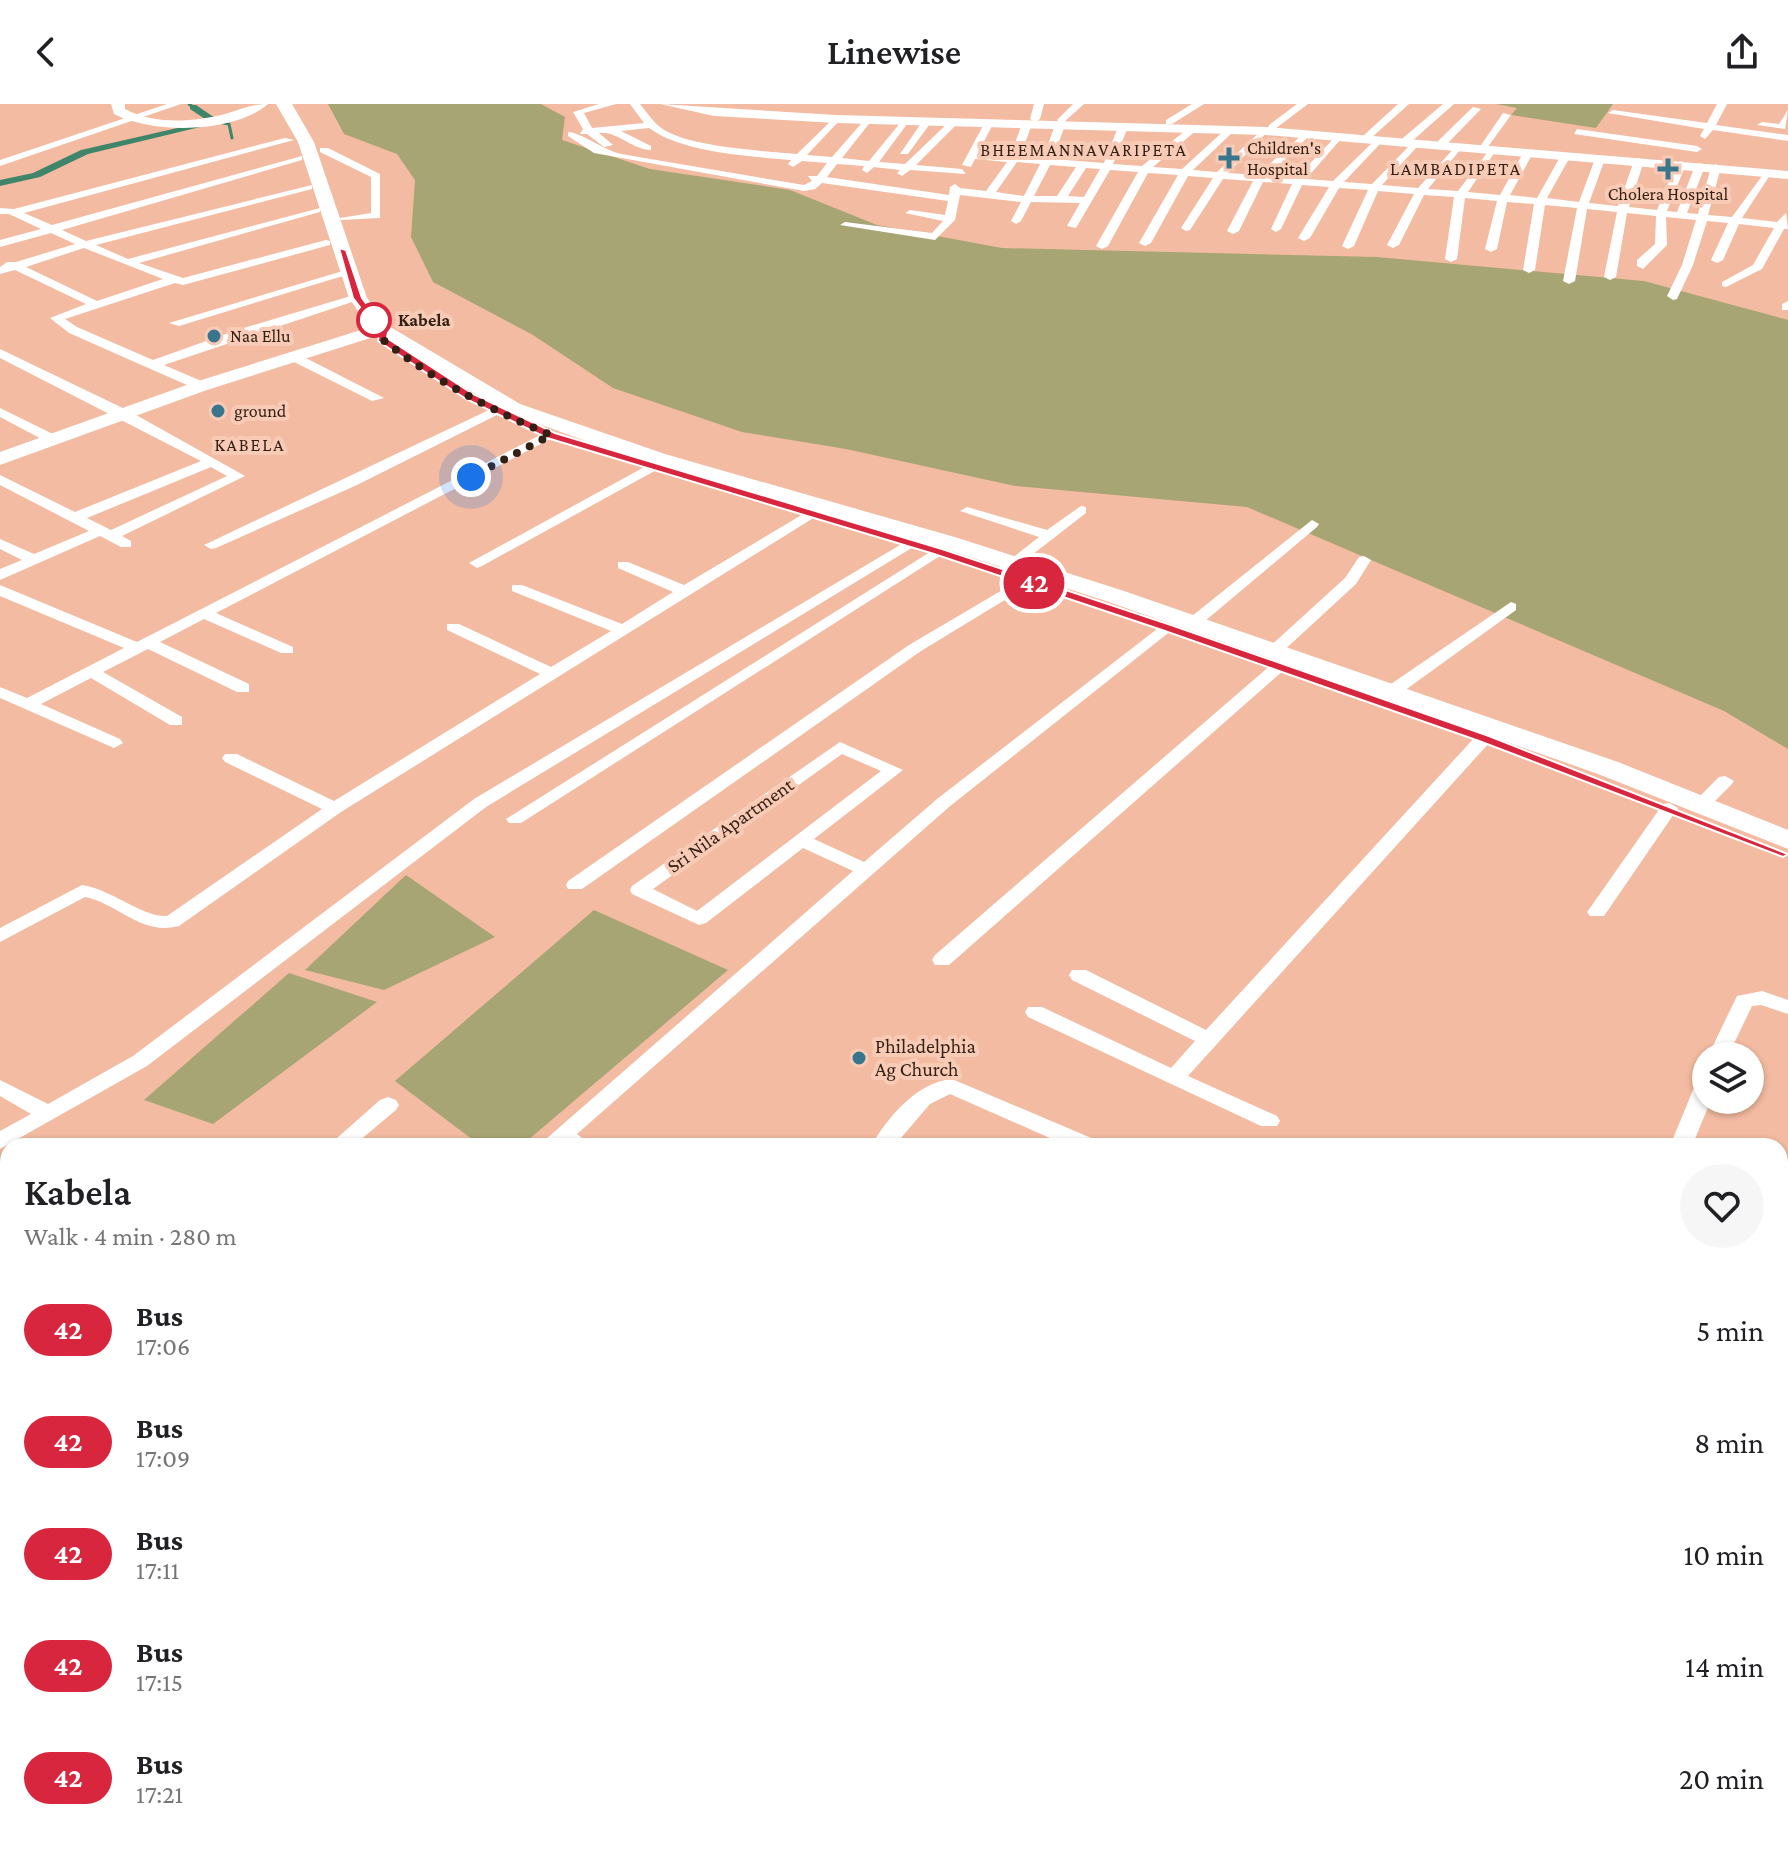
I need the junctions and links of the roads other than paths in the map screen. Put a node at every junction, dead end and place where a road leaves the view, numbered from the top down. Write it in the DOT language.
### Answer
graph roads {
  1 [pos="118,104"];
  2 [pos="176,104"];
  3 [pos="261,104"];
  4 [pos="285,104"];
  5 [pos="295,104"];
  6 [pos="611,104"];
  7 [pos="635,104"];
  8 [pos="667,104"];
  9 [pos="699,104"];
  10 [pos="1079,104"];
  11 [pos="1199,104"];
  12 [pos="1303,104"];
  13 [pos="1404,104"];
  14 [pos="1449,104"];
  15 [pos="1623,104"];
  16 [pos="1722,104"];
  17 [pos="1649,106"];
  18 [pos="587,108"];
  19 [pos="1476,109"];
  20 [pos="1038,111"];
  21 [pos="1613,113"];
  22 [pos="1788,113"];
  23 [pos="1506,115"];
  24 [pos="836,119"];
  25 [pos="867,120"];
  26 [pos="905,120"];
  27 [pos="927,121"];
  28 [pos="955,121"];
  29 [pos="989,122"];
  30 [pos="1061,122"];
  31 [pos="1169,122"];
  32 [pos="1712,122"];
  33 [pos="1093,124"];
  34 [pos="651,125"];
  35 [pos="1123,127"];
  36 [pos="1195,127"];
  37 [pos="1785,128"];
  38 [pos="1231,129"];
  39 [pos="1269,129"];
  40 [pos="611,130"];
  41 [pos="589,131"];
  42 [pos="1602,135"];
  43 [pos="669,136"];
  44 [pos="1304,136"];
  45 [pos="1704,138"];
  46 [pos="1788,138"];
  47 [pos="1336,139"];
  48 [pos="289,140"];
  49 [pos="1371,140"];
  50 [pos="762,143"];
  51 [pos="1410,143"];
  52 [pos="1449,146"];
  53 [pos="809,147"];
  54 [pos="1760,147"];
  55 [pos="843,149"];
  56 [pos="856,149"];
  57 [pos="1486,149"];
  58 [pos="324,150"];
  59 [pos="868,150"];
  60 [pos="881,150"];
  61 [pos="634,152"];
  62 [pos="737,152"];
  63 [pos="904,152"];
  64 [pos="1565,154"];
  65 [pos="920,155"];
  66 [pos="1527,155"];
  67 [pos="933,156"];
  68 [pos="1600,156"];
  69 [pos="799,157"];
  70 [pos="298,158"];
  71 [pos="959,158"];
  72 [pos="973,158"];
  73 [pos="1014,159"];
  74 [pos="835,161"];
  75 [pos="1047,161"];
  76 [pos="1639,161"];
  77 [pos="1692,161"];
  78 [pos="0,163"];
  79 [pos="872,163"];
  80 [pos="1083,164"];
  81 [pos="716,165"];
  82 [pos="1108,165"];
  83 [pos="908,166"];
  84 [pos="1716,167"];
  85 [pos="1146,168"];
  86 [pos="1186,171"];
  87 [pos="962,172"];
  88 [pos="1767,172"];
  89 [pos="1788,172"];
  90 [pos="1220,175"];
  91 [pos="820,179"];
  92 [pos="861,179"];
  93 [pos="1259,179"];
  94 [pos="778,180"];
  95 [pos="1299,181"];
  96 [pos="893,184"];
  97 [pos="1338,184"];
  98 [pos="308,187"];
  99 [pos="1375,187"];
  100 [pos="955,192"];
  101 [pos="1420,192"];
  102 [pos="989,195"];
  103 [pos="1460,196"];
  104 [pos="1503,198"];
  105 [pos="1026,199"];
  106 [pos="1060,200"];
  107 [pos="1088,200"];
  108 [pos="1540,201"];
  109 [pos="1583,204"];
  110 [pos="1623,208"];
  111 [pos="316,210"];
  112 [pos="0,211"];
  113 [pos="14,212"];
  114 [pos="1661,212"];
  115 [pos="910,213"];
  116 [pos="1681,214"];
  117 [pos="1788,214"];
  118 [pos="1701,216"];
  119 [pos="345,218"];
  120 [pos="950,219"];
  121 [pos="1735,220"];
  122 [pos="1016,221"];
  123 [pos="845,225"];
  124 [pos="1072,226"];
  125 [pos="1784,226"];
  126 [pos="50,228"];
  127 [pos="1186,228"];
  128 [pos="1276,229"];
  129 [pos="1233,231"];
  130 [pos="1304,238"];
  131 [pos="1145,243"];
  132 [pos="0,244"];
  133 [pos="86,244"];
  134 [pos="336,245"];
  135 [pos="1393,245"];
  136 [pos="1102,246"];
  137 [pos="1348,246"];
  138 [pos="1491,249"];
  139 [pos="0,259"];
  140 [pos="1451,259"];
  141 [pos="1717,260"];
  142 [pos="127,263"];
  143 [pos="15,266"];
  144 [pos="1643,266"];
  145 [pos="1529,270"];
  146 [pos="0,271"];
  147 [pos="350,272"];
  148 [pos="1610,277"];
  149 [pos="172,280"];
  150 [pos="1569,281"];
  151 [pos="1726,284"];
  152 [pos="1673,296"];
  153 [pos="358,298"];
  154 [pos="97,305"];
  155 [pos="175,323"];
  156 [pos="382,330"];
  157 [pos="0,353"];
  158 [pos="294,357"];
  159 [pos="152,365"];
  160 [pos="201,386"];
  161 [pos="377,398"];
  162 [pos="0,412"];
  163 [pos="496,412"];
  164 [pos="124,414"];
  165 [pos="551,435"];
  166 [pos="56,441"];
  167 [pos="0,459"];
  168 [pos="211,462"];
  169 [pos="653,468"];
  170 [pos="0,479"];
  171 [pos="1081,510"];
  172 [pos="967,511"];
  173 [pos="810,514"];
  174 [pos="74,518"];
  175 [pos="1312,524"];
  176 [pos="105,533"];
  177 [pos="1049,535"];
  178 [pos="0,543"];
  179 [pos="910,543"];
  180 [pos="126,544"];
  181 [pos="211,545"];
  182 [pos="938,551"];
  183 [pos="34,560"];
  184 [pos="1364,560"];
  185 [pos="477,563"];
  186 [pos="623,565"];
  187 [pos="1014,572"];
  188 [pos="0,575"];
  189 [pos="517,588"];
  190 [pos="0,590"];
  191 [pos="682,590"];
  192 [pos="1511,607"];
  193 [pos="205,614"];
  194 [pos="1193,623"];
  195 [pos="453,627"];
  196 [pos="1166,627"];
  197 [pos="621,629"];
  198 [pos="143,646"];
  199 [pos="287,650"];
  200 [pos="1276,659"];
  201 [pos="92,672"];
  202 [pos="551,673"];
  203 [pos="243,688"];
  204 [pos="0,692"];
  205 [pos="1391,692"];
  206 [pos="28,704"];
  207 [pos="176,721"];
  208 [pos="1488,733"];
  209 [pos="114,743"];
  210 [pos="231,758"];
  211 [pos="1725,781"];
  212 [pos="1701,805"];
  213 [pos="335,808"];
  214 [pos="1669,808"];
  215 [pos="515,819"];
  216 [pos="801,840"];
  217 [pos="1788,840"];
  218 [pos="1788,854"];
  219 [pos="866,870"];
  220 [pos="575,885"];
  221 [pos="1597,912"];
  222 [pos="0,936"];
  223 [pos="942,960"];
  224 [pos="1079,975"];
  225 [pos="1788,1007"];
  226 [pos="1035,1012"];
  227 [pos="1210,1040"];
  228 [pos="1725,1042"];
  229 [pos="1174,1078"];
  230 [pos="0,1087"];
  231 [pos="388,1105"];
  232 [pos="47,1113"];
  233 [pos="1694,1114"];
  234 [pos="1269,1121"];
  235 [pos="5,1138"];
  236 [pos="349,1138"];
  237 [pos="568,1138"];
  238 [pos="889,1138"];
  239 [pos="1070,1138"];
  240 [pos="1684,1138"];
  1 -- 3 [label="street"];
  2 -- 78 [label="street"];
  4 -- 48 [label="main road"];
  4 -- 134 [label="main road"];
  5 -- 58 [label="main road"];
  6 -- 18 [label="street"];
  7 -- 34 [label="street"];
  8 -- 24 [label="street"];
  9 -- 20 [label="street"];
  10 -- 30 [label="street"];
  11 -- 31 [label="street"];
  12 -- 39 [label="street"];
  13 -- 49 [label="street"];
  14 -- 51 [label="street"];
  15 -- 17 [label="street"];
  16 -- 32 [label="street"];
  17 -- 32 [label="street"];
  18 -- 40 [label="street"];
  18 -- 41 [label="street"];
  19 -- 52 [label="street"];
  20 -- 29 [label="street"];
  20 -- 30 [label="street"];
  20 -- 73 [label="street"];
  21 -- 32 [label="street"];
  22 -- 37 [label="street"];
  23 -- 57 [label="street"];
  24 -- 25 [label="street"];
  24 -- 53 [label="street"];
  25 -- 26 [label="street"];
  25 -- 55 [label="street"];
  26 -- 27 [label="street"];
  26 -- 60 [label="street"];
  27 -- 28 [label="street"];
  27 -- 63 [label="street"];
  28 -- 29 [label="street"];
  28 -- 65 [label="street"];
  29 -- 72 [label="street"];
  30 -- 33 [label="street"];
  30 -- 75 [label="street"];
  31 -- 33 [label="street"];
  31 -- 39 [label="street"];
  32 -- 37 [label="street"];
  32 -- 45 [label="street"];
  32 -- 46 [label="street"];
  33 -- 35 [label="street"];
  34 -- 40 [label="street"];
  34 -- 43 [label="street"];
  35 -- 36 [label="street"];
  35 -- 82 [label="street"];
  36 -- 38 [label="street"];
  36 -- 85 [label="street"];
  38 -- 39 [label="street"];
  38 -- 86 [label="street"];
  39 -- 44 [label="street"];
  39 -- 49 [label="street"];
  39 -- 90 [label="street"];
  40 -- 41 [label="street"];
  40 -- 61 [label="street"];
  41 -- 61 [label="street"];
  41 -- 61 [label="street"];
  42 -- 64 [label="street"];
  42 -- 68 [label="street"];
  42 -- 77 [label="street"];
  43 -- 61 [label="street"];
  43 -- 62 [label="street"];
  44 -- 47 [label="street"];
  44 -- 93 [label="street"];
  45 -- 54 [label="street"];
  45 -- 77 [label="street"];
  47 -- 49 [label="street"];
  47 -- 95 [label="street"];
  48 -- 70 [label="main road"];
  48 -- 113 [label="street"];
  49 -- 51 [label="street"];
  49 -- 97 [label="street"];
  50 -- 53 [label="street"];
  51 -- 52 [label="street"];
  51 -- 99 [label="street"];
  52 -- 57 [label="street"];
  52 -- 101 [label="street"];
  53 -- 55 [label="street"];
  53 -- 69 [label="street"];
  55 -- 56 [label="street"];
  55 -- 74 [label="street"];
  57 -- 64 [label="street"];
  57 -- 66 [label="street"];
  57 -- 103 [label="street"];
  58 -- 119 [label="main road"];
  58 -- 119 [label="street"];
  59 -- 60 [label="street"];
  60 -- 63 [label="street"];
  60 -- 79 [label="street"];
  61 -- 81 [label="street"];
  61 -- 94 [label="street"];
  62 -- 69 [label="street"];
  62 -- 81 [label="street"];
  63 -- 65 [label="street"];
  64 -- 66 [label="street"];
  64 -- 68 [label="street"];
  64 -- 108 [label="street"];
  65 -- 67 [label="street"];
  65 -- 83 [label="street"];
  66 -- 104 [label="street"];
  68 -- 76 [label="street"];
  68 -- 77 [label="street"];
  68 -- 109 [label="street"];
  69 -- 74 [label="street"];
  69 -- 94 [label="street"];
  70 -- 98 [label="main road"];
  70 -- 126 [label="street"];
  71 -- 72 [label="street"];
  72 -- 73 [label="street"];
  72 -- 87 [label="street"];
  73 -- 75 [label="street"];
  73 -- 102 [label="street"];
  74 -- 79 [label="street"];
  74 -- 91 [label="street"];
  75 -- 80 [label="street"];
  75 -- 105 [label="street"];
  76 -- 77 [label="street"];
  76 -- 110 [label="street"];
  77 -- 84 [label="street"];
  77 -- 89 [label="street"];
  77 -- 114 [label="street"];
  77 -- 116 [label="street"];
  79 -- 83 [label="street"];
  79 -- 92 [label="street"];
  80 -- 82 [label="street"];
  80 -- 106 [label="street"];
  81 -- 94 [label="street"];
  82 -- 85 [label="street"];
  82 -- 107 [label="street"];
  83 -- 87 [label="street"];
  83 -- 96 [label="street"];
  84 -- 88 [label="street"];
  84 -- 118 [label="street"];
  85 -- 86 [label="street"];
  85 -- 136 [label="street"];
  86 -- 90 [label="street"];
  86 -- 131 [label="street"];
  87 -- 100 [label="street"];
  88 -- 89 [label="street"];
  88 -- 121 [label="street"];
  90 -- 93 [label="street"];
  90 -- 127 [label="street"];
  91 -- 92 [label="street"];
  91 -- 94 [label="street"];
  92 -- 96 [label="street"];
  93 -- 95 [label="street"];
  93 -- 129 [label="street"];
  95 -- 97 [label="street"];
  95 -- 128 [label="street"];
  96 -- 100 [label="street"];
  97 -- 99 [label="street"];
  97 -- 130 [label="street"];
  98 -- 111 [label="main road"];
  98 -- 133 [label="street"];
  99 -- 101 [label="street"];
  99 -- 137 [label="street"];
  100 -- 102 [label="street"];
  100 -- 120 [label="street"];
  101 -- 103 [label="street"];
  101 -- 135 [label="street"];
  102 -- 105 [label="street"];
  103 -- 104 [label="street"];
  103 -- 140 [label="street"];
  104 -- 108 [label="street"];
  104 -- 138 [label="street"];
  105 -- 106 [label="street"];
  105 -- 122 [label="street"];
  106 -- 107 [label="street"];
  107 -- 124 [label="street"];
  108 -- 109 [label="street"];
  108 -- 145 [label="street"];
  109 -- 110 [label="street"];
  109 -- 150 [label="street"];
  110 -- 114 [label="street"];
  110 -- 148 [label="street"];
  111 -- 134 [label="main road"];
  111 -- 142 [label="street"];
  112 -- 113 [label="street"];
  113 -- 126 [label="street"];
  114 -- 116 [label="street"];
  114 -- 144 [label="street"];
  115 -- 120 [label="street"];
  116 -- 118 [label="street"];
  117 -- 125 [label="street"];
  118 -- 121 [label="street"];
  118 -- 152 [label="street"];
  119 -- 134 [label="main road"];
  120 -- 123 [label="street"];
  121 -- 125 [label="street"];
  121 -- 141 [label="street"];
  125 -- 151 [label="street"];
  126 -- 132 [label="street"];
  126 -- 133 [label="street"];
  133 -- 142 [label="street"];
  133 -- 143 [label="street"];
  134 -- 147 [label="main road"];
  134 -- 149 [label="street"];
  139 -- 143 [label="street"];
  142 -- 149 [label="street"];
  143 -- 146 [label="street"];
  143 -- 154 [label="street"];
  147 -- 153 [label="main road"];
  147 -- 155 [label="street"];
  149 -- 154 [label="street"];
  153 -- 156 [label="main road"];
  153 -- 159 [label="street"];
  154 -- 159 [label="street"];
  156 -- 158 [label="street"];
  156 -- 163 [label="main road"];
  156 -- 187 [label="main road"];
  157 -- 164 [label="street"];
  158 -- 160 [label="street"];
  158 -- 161 [label="street"];
  159 -- 160 [label="street"];
  160 -- 164 [label="street"];
  162 -- 166 [label="street"];
  163 -- 165 [label="main road"];
  163 -- 181 [label="street"];
  164 -- 166 [label="street"];
  164 -- 168 [label="street"];
  165 -- 169 [label="main road"];
  165 -- 193 [label="street"];
  166 -- 167 [label="street"];
  168 -- 174 [label="street"];
  168 -- 176 [label="street"];
  169 -- 173 [label="main road"];
  169 -- 185 [label="street"];
  170 -- 174 [label="street"];
  171 -- 177 [label="street"];
  172 -- 177 [label="street"];
  173 -- 179 [label="main road"];
  173 -- 191 [label="street"];
  174 -- 176 [label="street"];
  175 -- 194 [label="street"];
  176 -- 180 [label="street"];
  176 -- 183 [label="street"];
  177 -- 187 [label="street"];
  178 -- 183 [label="street"];
  179 -- 182 [label="main road"];
  179 -- 232 [label="street"];
  182 -- 187 [label="main road"];
  182 -- 215 [label="street"];
  183 -- 188 [label="street"];
  184 -- 200 [label="street"];
  186 -- 191 [label="street"];
  187 -- 194 [label="main road"];
  187 -- 196 [label="main road"];
  187 -- 220 [label="street"];
  189 -- 197 [label="street"];
  190 -- 198 [label="street"];
  191 -- 197 [label="street"];
  192 -- 205 [label="street"];
  193 -- 198 [label="street"];
  193 -- 199 [label="street"];
  194 -- 200 [label="main road"];
  195 -- 202 [label="street"];
  196 -- 200 [label="main road"];
  196 -- 219 [label="street"];
  197 -- 202 [label="street"];
  198 -- 201 [label="street"];
  198 -- 203 [label="street"];
  200 -- 205 [label="main road"];
  200 -- 208 [label="main road"];
  200 -- 223 [label="street"];
  201 -- 206 [label="street"];
  201 -- 207 [label="street"];
  202 -- 213 [label="street"];
  204 -- 206 [label="street"];
  205 -- 208 [label="main road"];
  206 -- 209 [label="street"];
  208 -- 212 [label="main road"];
  208 -- 214 [label="main road"];
  208 -- 227 [label="street"];
  210 -- 213 [label="street"];
  211 -- 212 [label="street"];
  212 -- 217 [label="main road"];
  213 -- 222 [label="street"];
  214 -- 218 [label="main road"];
  214 -- 221 [label="street"];
  216 -- 216 [label="street, Sri Nila Apartment"];
  216 -- 219 [label="street"];
  219 -- 237 [label="street"];
  224 -- 227 [label="street"];
  225 -- 228 [label="street"];
  226 -- 229 [label="street"];
  227 -- 229 [label="street"];
  229 -- 234 [label="street"];
  230 -- 232 [label="street"];
  231 -- 236 [label="street"];
  232 -- 235 [label="street"];
  233 -- 240 [label="street"];
  238 -- 239 [label="street"];
}
